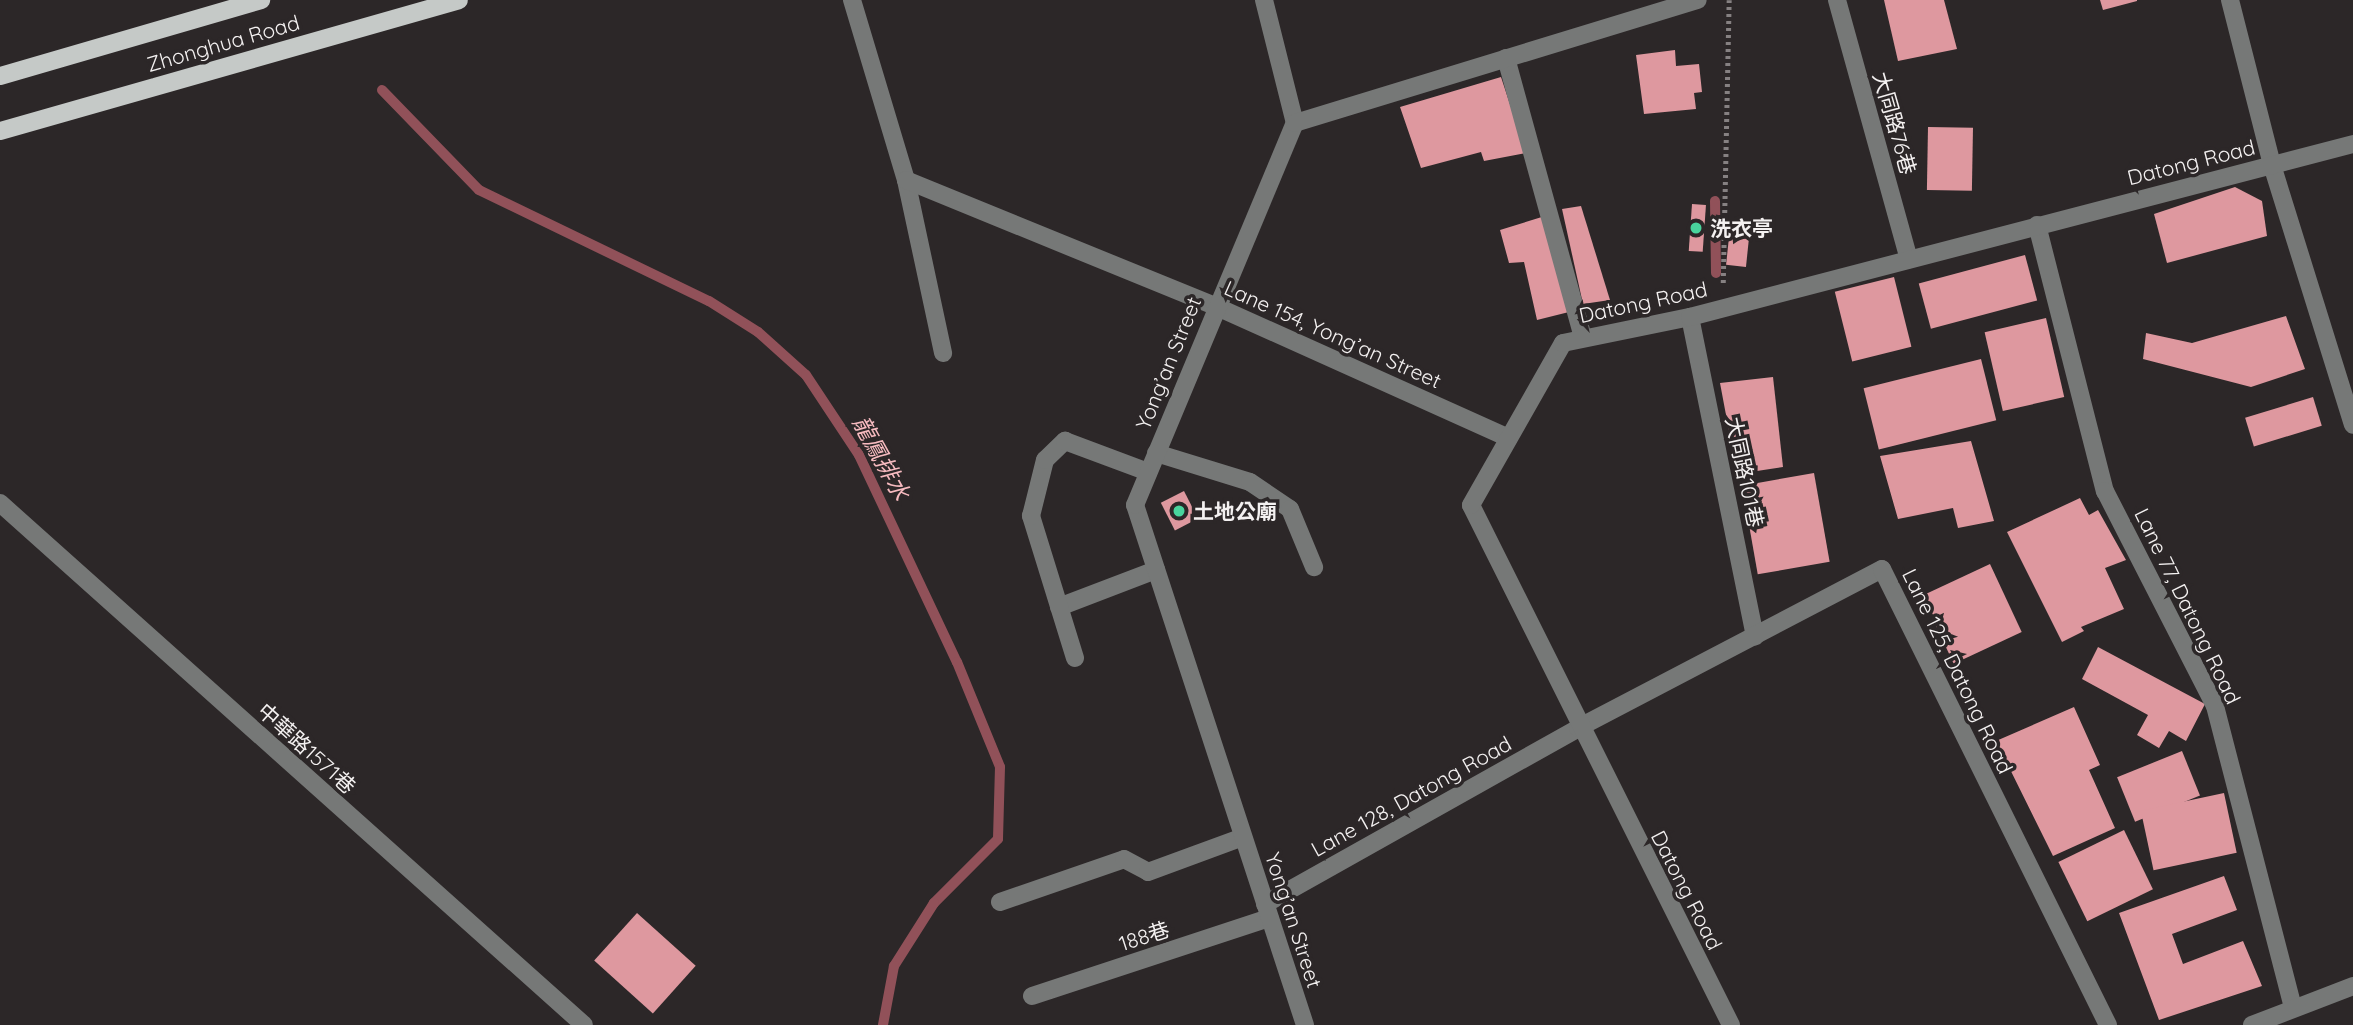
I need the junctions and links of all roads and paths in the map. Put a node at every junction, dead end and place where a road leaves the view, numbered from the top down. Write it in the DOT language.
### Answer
graph roads {
  1 [pos="261,0"];
  2 [pos="459,0"];
  3 [pos="852,0"];
  4 [pos="1264,0"];
  5 [pos="1698,0"];
  6 [pos="1729,0"];
  7 [pos="1837,0"];
  8 [pos="2230,0"];
  9 [pos="1506,58"];
  10 [pos="0,76"];
  11 [pos="1295,123"];
  12 [pos="0,131"];
  13 [pos="2353,144"];
  14 [pos="2272,165"];
  15 [pos="906,180"];
  16 [pos="2037,225"];
  17 [pos="1909,259"];
  18 [pos="1215,306"];
  19 [pos="1723,308"];
  20 [pos="1690,317"];
  21 [pos="1583,338"];
  22 [pos="943,353"];
  23 [pos="2353,425"];
  24 [pos="1508,438"];
  25 [pos="1156,453"];
  26 [pos="1148,472"];
  27 [pos="0,503"];
  28 [pos="1314,567"];
  29 [pos="1156,570"];
  30 [pos="1059,607"];
  31 [pos="1755,636"];
  32 [pos="1075,658"];
  33 [pos="1578,727"];
  34 [pos="1243,837"];
  35 [pos="1000,902"];
  36 [pos="1267,911"];
  37 [pos="2353,986"];
  38 [pos="1032,996"];
  39 [pos="2293,1009"];
  40 [pos="584,1025"];
  41 [pos="1305,1025"];
  42 [pos="1731,1025"];
  43 [pos="2108,1025"];
  44 [pos="2252,1025"];
  1 -- 10 [label="main road, Zhonghua Road"];
  2 -- 12 [label="main road, Zhonghua Road"];
  3 -- 15 [label="street"];
  4 -- 11 [label="street"];
  5 -- 9 [label="street"];
  6 -- 19 [label="path"];
  7 -- 17 [label="street, 大同路76巷"];
  8 -- 14 [label="street"];
  9 -- 11 [label="street"];
  9 -- 21 [label="street"];
  11 -- 18 [label="street, Yong’an Street"];
  13 -- 14 [label="street, Datong Road"];
  14 -- 16 [label="street, Datong Road"];
  14 -- 23 [label="street"];
  15 -- 18 [label="street, Lane 154, Yong’an Street"];
  15 -- 22 [label="street"];
  16 -- 17 [label="street, Datong Road"];
  16 -- 39 [label="street, Lane 77, Datong Road"];
  17 -- 19 [label="street, Datong Road"];
  18 -- 24 [label="street, Lane 154, Yong’an Street"];
  18 -- 25 [label="street, Yong’an Street"];
  19 -- 20 [label="street, Datong Road"];
  20 -- 21 [label="street, Datong Road"];
  20 -- 31 [label="street, 大同路101巷"];
  21 -- 24 [label="street, Datong Road"];
  24 -- 33 [label="street, Datong Road"];
  25 -- 26 [label="street, Yong’an Street"];
  25 -- 28 [label="street"];
  26 -- 29 [label="street, Yong’an Street"];
  26 -- 30 [label="street"];
  27 -- 40 [label="street, 中華路1571巷"];
  29 -- 30 [label="street"];
  29 -- 34 [label="street, Yong’an Street"];
  30 -- 32 [label="street"];
  31 -- 33 [label="street, Lane 125, Datong Road"];
  31 -- 43 [label="street, Lane 125, Datong Road"];
  33 -- 36 [label="street, Lane 128, Datong Road"];
  33 -- 42 [label="street, Datong Road"];
  34 -- 35 [label="street"];
  34 -- 36 [label="street, Yong’an Street"];
  36 -- 38 [label="street, 188巷"];
  36 -- 41 [label="street, Yong’an Street"];
  37 -- 39 [label="street"];
  39 -- 44 [label="street"];
}
